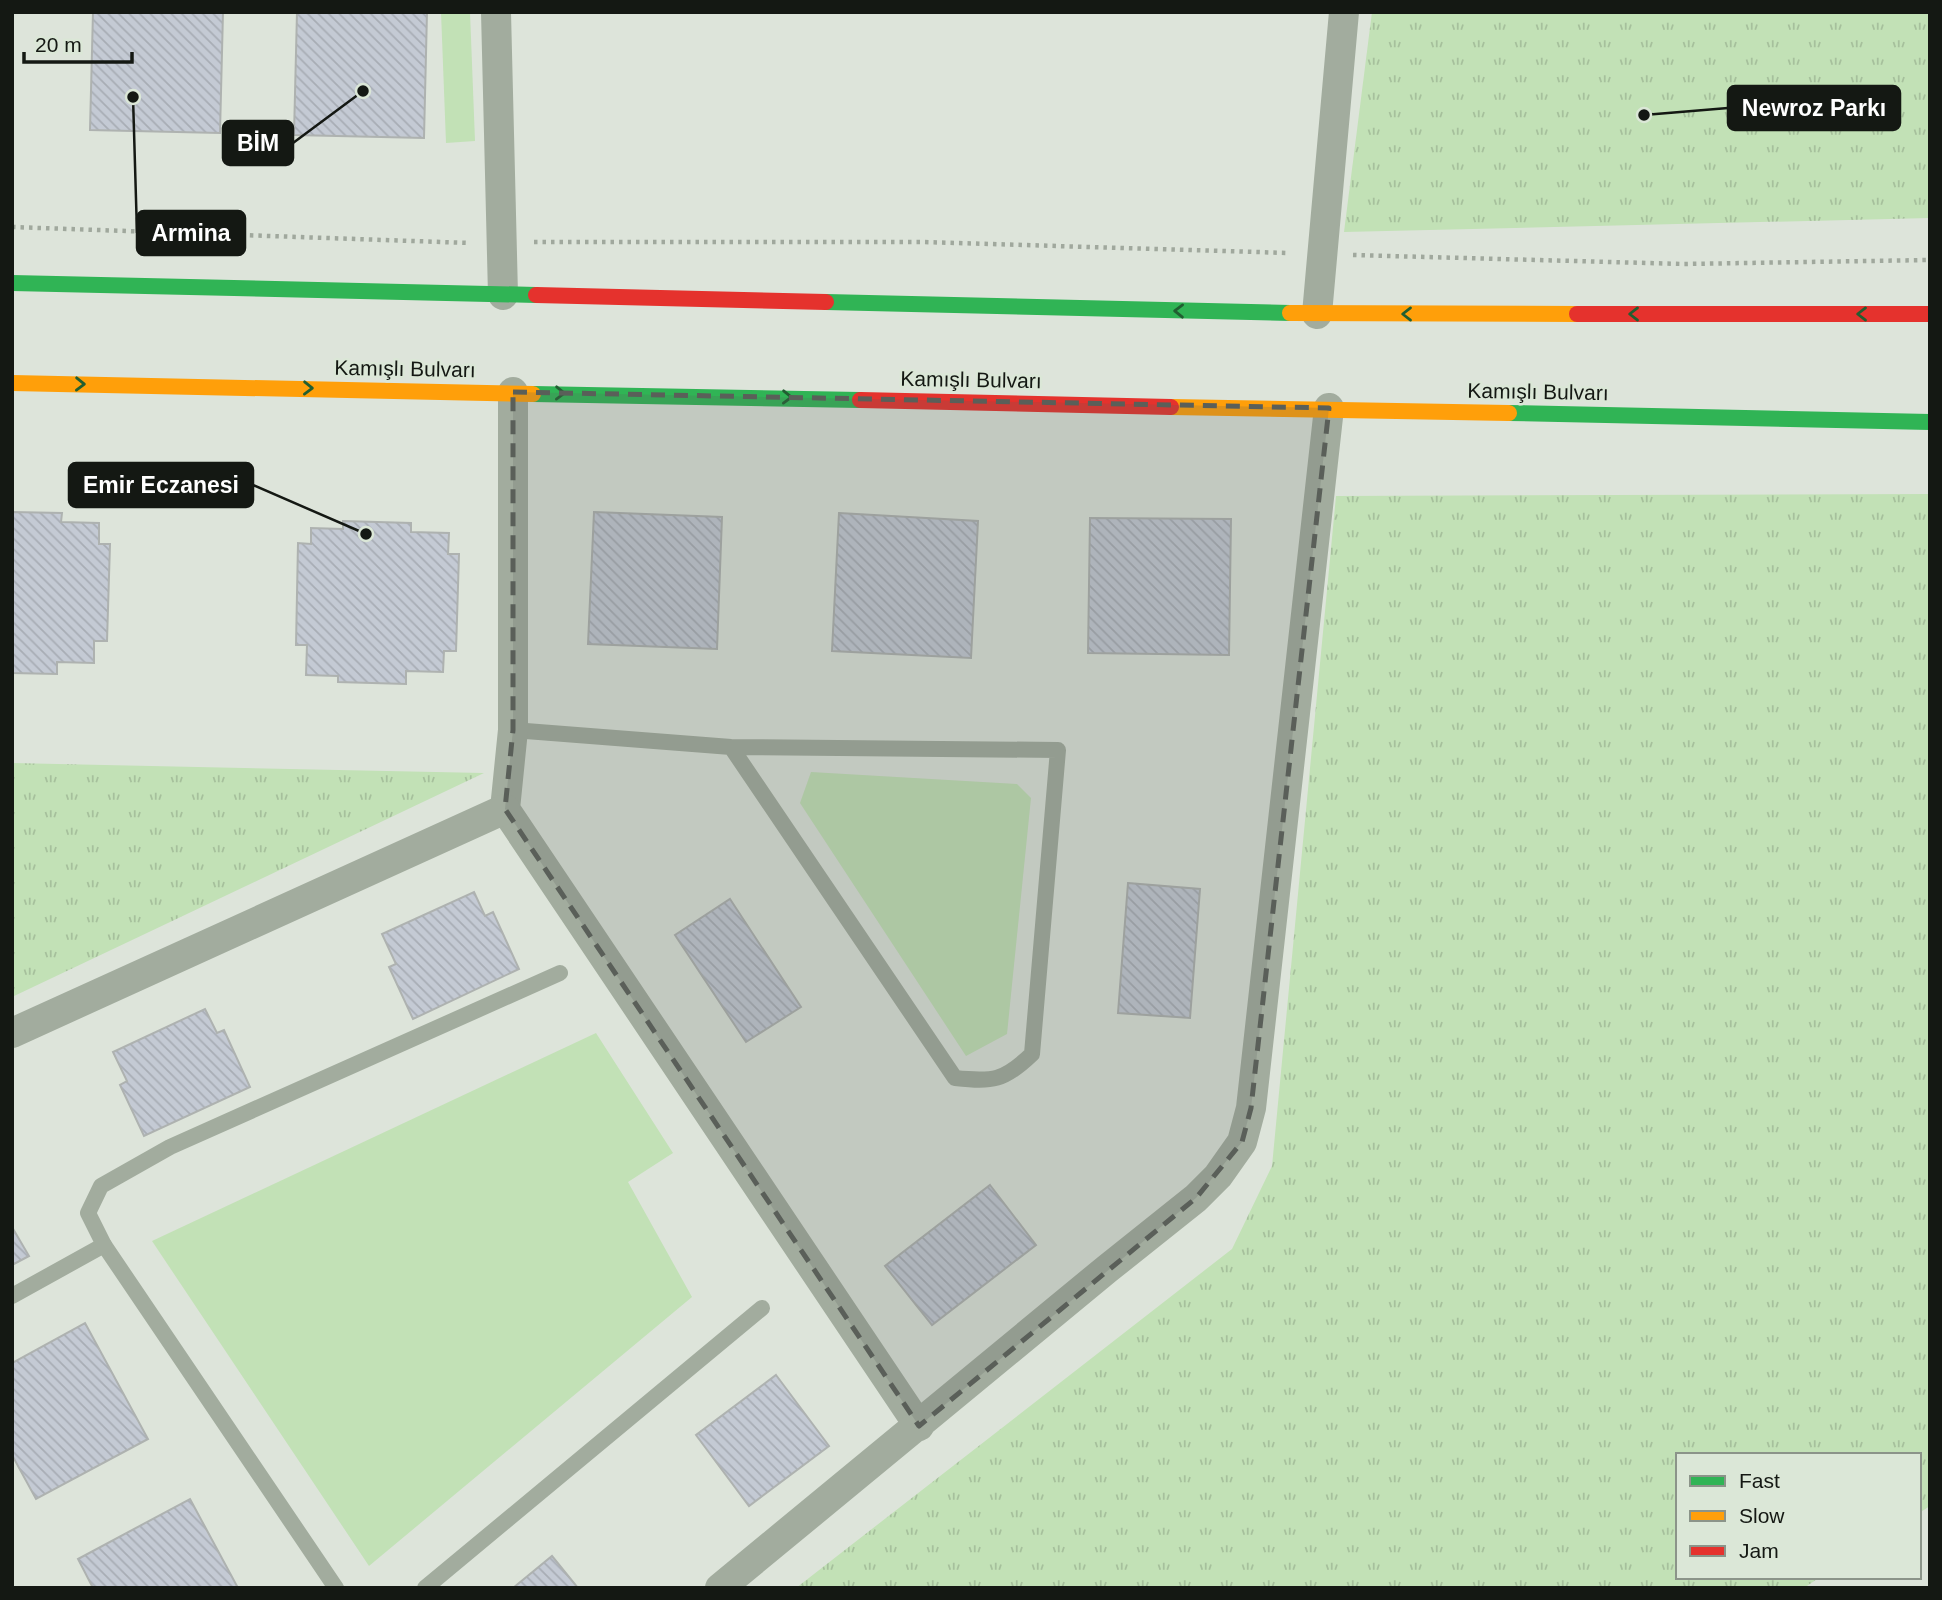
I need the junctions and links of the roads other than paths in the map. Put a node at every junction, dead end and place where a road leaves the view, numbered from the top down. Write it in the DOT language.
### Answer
graph roads {
  1 [pos="496,12"];
  2 [pos="1344,12"];
  3 [pos="12,283"];
  4 [pos="503,295"];
  5 [pos="1317,314"];
  6 [pos="1930,314"];
  7 [pos="12,383"];
  8 [pos="513,392"];
  9 [pos="1329,408"];
  10 [pos="1930,422"];
  11 [pos="513,730"];
  12 [pos="731,747"];
  13 [pos="505,809"];
  14 [pos="560,973"];
  15 [pos="12,1033"];
  16 [pos="104,1245"];
  17 [pos="12,1296"];
  18 [pos="762,1308"];
  19 [pos="919,1426"];
  20 [pos="336,1588"];
  21 [pos="425,1588"];
  22 [pos="720,1588"];
  1 -- 4 [label="street"];
  2 -- 5 [label="street"];
  3 -- 4 [label="highway"];
  5 -- 4 [label="highway, one-way"];
  6 -- 5 [label="highway, one-way"];
  7 -- 8 [label="highway, Kamışlı Bulvarı, one-way"];
  8 -- 9 [label="highway, Kamışlı Bulvarı, one-way"];
  8 -- 11 [label="street"];
  9 -- 10 [label="highway, Kamışlı Bulvarı"];
  9 -- 19 [label="street"];
  11 -- 12 [label="lane"];
  11 -- 13 [label="street"];
  12 -- 12 [label="lane"];
  13 -- 15 [label="street"];
  13 -- 19 [label="street"];
  14 -- 16 [label="lane"];
  16 -- 17 [label="lane"];
  16 -- 20 [label="lane"];
  18 -- 21 [label="lane"];
  19 -- 22 [label="street"];
}
